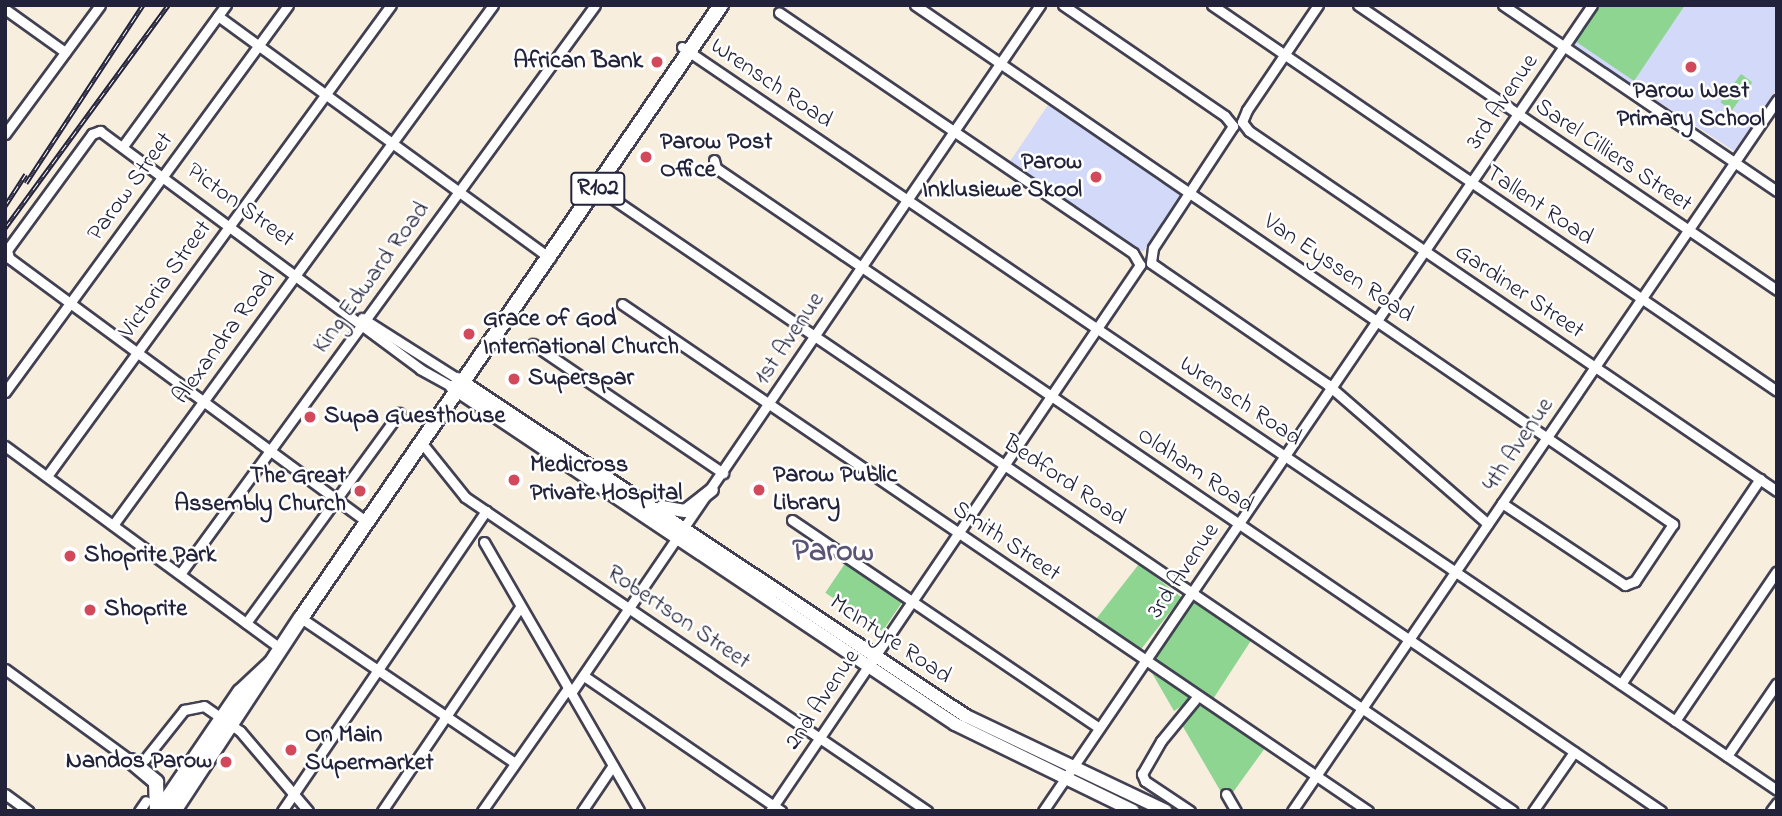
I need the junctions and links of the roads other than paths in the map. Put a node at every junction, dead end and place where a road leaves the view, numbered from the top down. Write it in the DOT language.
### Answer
graph roads {
  1 [pos="100,5"];
  2 [pos="226,5"];
  3 [pos="288,5"];
  4 [pos="391,5"];
  5 [pos="493,5"];
  6 [pos="596,5"];
  7 [pos="711,5"];
  8 [pos="721,5"];
  9 [pos="915,5"];
  10 [pos="1040,5"];
  11 [pos="1063,5"];
  12 [pos="1212,5"];
  13 [pos="1318,5"];
  14 [pos="1358,5"];
  15 [pos="1503,5"];
  16 [pos="1592,5"];
  17 [pos="5,9"];
  18 [pos="779,12"];
  19 [pos="218,16"];
  20 [pos="258,46"];
  21 [pos="1564,46"];
  22 [pos="686,49"];
  23 [pos="65,52"];
  24 [pos="1283,55"];
  25 [pos="1000,64"];
  26 [pos="325,94"];
  27 [pos="1777,100"];
  28 [pos="1518,114"];
  29 [pos="1238,124"];
  30 [pos="955,131"];
  31 [pos="5,134"];
  32 [pos="392,143"];
  33 [pos="123,146"];
  34 [pos="714,160"];
  35 [pos="1734,162"];
  36 [pos="163,176"];
  37 [pos="1471,183"];
  38 [pos="595,186"];
  39 [pos="459,191"];
  40 [pos="1777,191"];
  41 [pos="1191,192"];
  42 [pos="908,200"];
  43 [pos="231,225"];
  44 [pos="1688,230"];
  45 [pos="1424,251"];
  46 [pos="547,256"];
  47 [pos="1144,260"];
  48 [pos="862,267"];
  49 [pos="296,274"];
  50 [pos="1777,290"];
  51 [pos="1641,298"];
  52 [pos="70,303"];
  53 [pos="622,304"];
  54 [pos="1378,320"];
  55 [pos="361,321"];
  56 [pos="1098,328"];
  57 [pos="816,336"];
  58 [pos="533,344"];
  59 [pos="137,352"];
  60 [pos="1595,367"];
  61 [pos="457,388"];
  62 [pos="1332,388"];
  63 [pos="1777,391"];
  64 [pos="5,392"];
  65 [pos="1052,396"];
  66 [pos="204,401"];
  67 [pos="769,404"];
  68 [pos="399,413"];
  69 [pos="1548,435"];
  70 [pos="421,442"];
  71 [pos="5,446"];
  72 [pos="270,449"];
  73 [pos="1285,455"];
  74 [pos="1006,465"];
  75 [pos="723,473"];
  76 [pos="47,476"];
  77 [pos="1760,479"];
  78 [pos="712,491"];
  79 [pos="1777,491"];
  80 [pos="337,499"];
  81 [pos="648,502"];
  82 [pos="1502,503"];
  83 [pos="486,511"];
  84 [pos="792,520"];
  85 [pos="367,522"];
  86 [pos="1240,523"];
  87 [pos="1488,524"];
  88 [pos="113,525"];
  89 [pos="682,533"];
  90 [pos="959,533"];
  91 [pos="484,542"];
  92 [pos="1455,571"];
  93 [pos="1777,571"];
  94 [pos="180,574"];
  95 [pos="1192,592"];
  96 [pos="912,601"];
  97 [pos="520,607"];
  98 [pos="630,609"];
  99 [pos="300,618"];
  100 [pos="246,623"];
  101 [pos="1409,640"];
  102 [pos="280,648"];
  103 [pos="1146,660"];
  104 [pos="872,662"];
  105 [pos="5,669"];
  106 [pos="377,670"];
  107 [pos="584,676"];
  108 [pos="1620,684"];
  109 [pos="1776,687"];
  110 [pos="569,690"];
  111 [pos="1198,696"];
  112 [pos="1363,708"];
  113 [pos="445,717"];
  114 [pos="228,721"];
  115 [pos="1675,721"];
  116 [pos="1100,728"];
  117 [pos="820,738"];
  118 [pos="1574,752"];
  119 [pos="1727,756"];
  120 [pos="131,761"];
  121 [pos="515,763"];
  122 [pos="613,765"];
  123 [pos="1069,774"];
  124 [pos="1317,776"];
  125 [pos="1777,790"];
  126 [pos="5,794"];
  127 [pos="293,794"];
  128 [pos="1226,794"];
  129 [pos="1777,803"];
  130 [pos="154,807"];
  131 [pos="775,809"];
  132 [pos="29,811"];
  133 [pos="139,811"];
  134 [pos="174,811"];
  135 [pos="282,811"];
  136 [pos="308,811"];
  137 [pos="382,811"];
  138 [pos="482,811"];
  139 [pos="582,811"];
  140 [pos="639,811"];
  141 [pos="927,811"];
  142 [pos="1044,811"];
  143 [pos="1133,811"];
  144 [pos="1166,811"];
  145 [pos="1190,811"];
  146 [pos="1236,811"];
  147 [pos="1292,811"];
  148 [pos="1368,811"];
  149 [pos="1513,811"];
  150 [pos="1533,811"];
  151 [pos="1661,811"];
  152 [pos="1771,811"];
  1 -- 23 [label="street"];
  2 -- 19 [label="street"];
  3 -- 20 [label="street, Parow Street"];
  4 -- 26 [label="street, Victoria Street"];
  5 -- 32 [label="street, Alexandra Road"];
  6 -- 39 [label="street, King Edward Road"];
  7 -- 22 [label="main road, R102"];
  8 -- 22 [label="main road, R102"];
  9 -- 25 [label="street, Van Eyssen Road"];
  10 -- 25 [label="street, 1st Avenue"];
  11 -- 29 [label="street, Gardiner Street"];
  12 -- 24 [label="street, Tallent Road"];
  13 -- 24 [label="street, 2nd Avenue"];
  14 -- 28 [label="street, Sarel Cilliers Street"];
  15 -- 21 [label="street"];
  16 -- 21 [label="street, 3rd Avenue"];
  17 -- 23 [label="street"];
  18 -- 30 [label="street"];
  19 -- 20 [label="street"];
  19 -- 33 [label="street"];
  20 -- 26 [label="street"];
  20 -- 36 [label="street, Parow Street"];
  21 -- 28 [label="street, 3rd Avenue"];
  21 -- 35 [label="street"];
  22 -- 38 [label="main road, R102"];
  22 -- 42 [label="street, Wrensch Road"];
  23 -- 31 [label="street"];
  24 -- 29 [label="street, 2nd Avenue"];
  24 -- 37 [label="street, Tallent Road"];
  25 -- 30 [label="street, 1st Avenue"];
  25 -- 41 [label="street, Van Eyssen Road"];
  26 -- 32 [label="street"];
  26 -- 43 [label="street, Victoria Street"];
  27 -- 35 [label="street, 4th Avenue"];
  28 -- 37 [label="street, 3rd Avenue"];
  28 -- 44 [label="street, Sarel Cilliers Street"];
  29 -- 41 [label="street, 2nd Avenue"];
  29 -- 45 [label="street, Gardiner Street"];
  30 -- 42 [label="street, 1st Avenue"];
  30 -- 47 [label="street"];
  32 -- 39 [label="street"];
  32 -- 49 [label="street, Alexandra Road"];
  33 -- 36 [label="street, Picton Street"];
  33 -- 52 [label="street, Picton Street"];
  34 -- 48 [label="street, Oldham Road"];
  35 -- 40 [label="street"];
  35 -- 44 [label="street, 4th Avenue"];
  36 -- 43 [label="street, Picton Street"];
  36 -- 52 [label="street, Parow Street"];
  37 -- 45 [label="street, 3rd Avenue"];
  37 -- 51 [label="street, Tallent Road"];
  38 -- 46 [label="main road, R102"];
  38 -- 57 [label="street, Bedford Road"];
  39 -- 46 [label="street"];
  39 -- 55 [label="street, King Edward Road"];
  41 -- 47 [label="street, 2nd Avenue"];
  41 -- 54 [label="street, Van Eyssen Road"];
  42 -- 48 [label="street, 1st Avenue"];
  42 -- 56 [label="street, Wrensch Road"];
  43 -- 49 [label="street, Picton Street"];
  43 -- 59 [label="street, Victoria Street"];
  44 -- 50 [label="street, Sarel Cilliers Street"];
  44 -- 51 [label="street, 4th Avenue"];
  45 -- 54 [label="street, 3rd Avenue"];
  45 -- 60 [label="street, Gardiner Street"];
  46 -- 61 [label="main road, R102"];
  47 -- 56 [label="street, 2nd Avenue"];
  47 -- 62 [label="street"];
  48 -- 57 [label="street, 1st Avenue"];
  48 -- 65 [label="street, Oldham Road"];
  49 -- 55 [label="street, Picton Street"];
  49 -- 66 [label="street, Alexandra Road"];
  51 -- 60 [label="street, 4th Avenue"];
  51 -- 63 [label="street, Tallent Road"];
  52 -- 59 [label="street"];
  52 -- 64 [label="street, Parow Street"];
  53 -- 67 [label="street, Smith Street"];
  54 -- 62 [label="street, 3rd Avenue"];
  54 -- 69 [label="street, Van Eyssen Road"];
  55 -- 61 [label="street, Picton Street"];
  55 -- 72 [label="street, King Edward Road"];
  56 -- 65 [label="street, 2nd Avenue"];
  56 -- 73 [label="street, Wrensch Road"];
  57 -- 67 [label="street, 1st Avenue"];
  57 -- 74 [label="street, Bedford Road"];
  58 -- 75 [label="street"];
  59 -- 66 [label="street"];
  59 -- 76 [label="street, Victoria Street"];
  60 -- 69 [label="street, 4th Avenue"];
  60 -- 77 [label="street, Gardiner Street"];
  61 -- 70 [label="main road, R102"];
  61 -- 81 [label="main road, McIntyre Road"];
  61 -- 89 [label="main road, McIntyre Road"];
  62 -- 73 [label="street, 3rd Avenue"];
  62 -- 87 [label="street"];
  65 -- 74 [label="street, 2nd Avenue"];
  65 -- 86 [label="street, Oldham Road"];
  66 -- 72 [label="street"];
  66 -- 88 [label="street, Alexandra Road"];
  67 -- 75 [label="street, 1st Avenue"];
  67 -- 90 [label="street, Smith Street"];
  68 -- 80 [label="street"];
  69 -- 82 [label="street, 4th Avenue"];
  69 -- 82 [label="street, Van Eyssen Road"];
  70 -- 83 [label="street, Robertson Street"];
  70 -- 85 [label="main road, R102"];
  71 -- 76 [label="street"];
  72 -- 80 [label="street"];
  72 -- 94 [label="street, King Edward Road"];
  73 -- 86 [label="street, 3rd Avenue"];
  73 -- 92 [label="street, Wrensch Road"];
  74 -- 90 [label="street, 2nd Avenue"];
  74 -- 95 [label="street, Bedford Road"];
  75 -- 78 [label="street, 1st Avenue"];
  76 -- 88 [label="street"];
  77 -- 79 [label="street, Gardiner Street"];
  77 -- 108 [label="street"];
  78 -- 81 [label="main road"];
  78 -- 89 [label="street, 1st Avenue"];
  80 -- 85 [label="street"];
  80 -- 100 [label="street"];
  81 -- 89 [label="main road, McIntyre Road"];
  82 -- 87 [label="street, 4th Avenue"];
  83 -- 98 [label="street, Robertson Street"];
  83 -- 106 [label="street"];
  84 -- 96 [label="street"];
  85 -- 99 [label="main road, R102"];
  86 -- 95 [label="street, 3rd Avenue"];
  86 -- 101 [label="street, Oldham Road"];
  87 -- 92 [label="street, 4th Avenue"];
  88 -- 94 [label="street"];
  89 -- 98 [label="street, 1st Avenue"];
  89 -- 104 [label="main road, McIntyre Road"];
  90 -- 96 [label="street, 2nd Avenue"];
  90 -- 103 [label="street, Smith Street"];
  91 -- 97 [label="street"];
  92 -- 101 [label="street, 4th Avenue"];
  92 -- 108 [label="street, Wrensch Road"];
  93 -- 115 [label="street"];
  94 -- 100 [label="street"];
  95 -- 103 [label="street, 3rd Avenue"];
  95 -- 112 [label="street, Bedford Road"];
  96 -- 104 [label="street, 2nd Avenue"];
  96 -- 116 [label="street"];
  97 -- 110 [label="street"];
  97 -- 113 [label="street"];
  98 -- 107 [label="street, 1st Avenue"];
  98 -- 117 [label="street, Robertson Street"];
  99 -- 102 [label="main road, R102"];
  99 -- 106 [label="street"];
  100 -- 102 [label="street"];
  101 -- 112 [label="street, 4th Avenue"];
  101 -- 118 [label="street, Oldham Road"];
  102 -- 114 [label="main road, R102"];
  103 -- 111 [label="street, Smith Street"];
  103 -- 116 [label="street, 3rd Avenue"];
  104 -- 117 [label="street, 2nd Avenue"];
  104 -- 123 [label="main road, McIntyre Road"];
  105 -- 120 [label="street"];
  106 -- 113 [label="street"];
  106 -- 127 [label="street"];
  107 -- 110 [label="street, 1st Avenue"];
  107 -- 131 [label="street"];
  108 -- 115 [label="street, Wrensch Road"];
  109 -- 119 [label="street"];
  110 -- 121 [label="street, 1st Avenue"];
  110 -- 122 [label="street"];
  111 -- 124 [label="street, Smith Street"];
  111 -- 145 [label="street"];
  112 -- 124 [label="street, 4th Avenue"];
  112 -- 149 [label="street, Bedford Road"];
  113 -- 121 [label="street"];
  113 -- 137 [label="street"];
  114 -- 120 [label="street"];
  114 -- 127 [label="street"];
  114 -- 130 [label="main road, R102"];
  114 -- 134 [label="main road, R102"];
  115 -- 119 [label="street, Wrensch Road"];
  116 -- 123 [label="street, 3rd Avenue"];
  117 -- 131 [label="street, 2nd Avenue"];
  117 -- 141 [label="street, Robertson Street"];
  118 -- 150 [label="street"];
  118 -- 151 [label="street, Oldham Road"];
  119 -- 125 [label="street, Wrensch Road"];
  120 -- 130 [label="main road"];
  121 -- 138 [label="street, 1st Avenue"];
  122 -- 139 [label="street"];
  122 -- 140 [label="street"];
  123 -- 142 [label="street, 3rd Avenue"];
  123 -- 143 [label="main road, McIntyre Road"];
  123 -- 144 [label="main road, McIntyre Road"];
  124 -- 147 [label="street, 4th Avenue"];
  124 -- 148 [label="street, Smith Street"];
  126 -- 132 [label="street"];
  127 -- 135 [label="street"];
  127 -- 136 [label="street"];
  128 -- 146 [label="street"];
  129 -- 152 [label="street"];
  130 -- 133 [label="street"];
}
